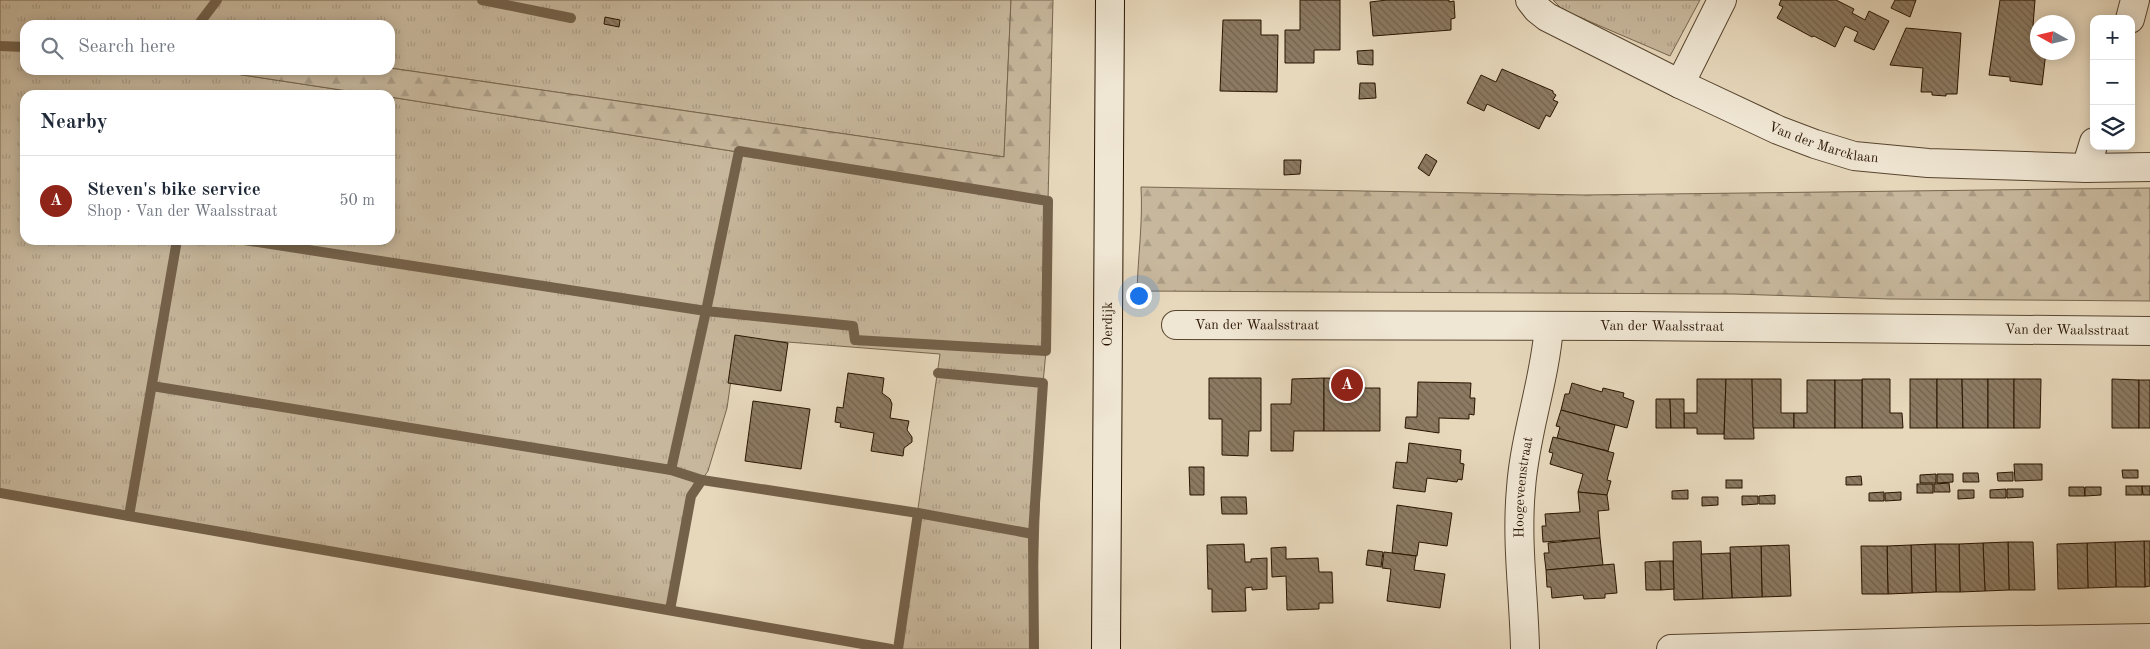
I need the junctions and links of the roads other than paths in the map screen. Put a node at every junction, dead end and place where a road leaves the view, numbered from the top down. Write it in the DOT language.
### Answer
graph roads {
  1 [pos="1110,0"];
  2 [pos="1530,0"];
  3 [pos="1722,0"];
  4 [pos="2135,0"];
  5 [pos="2131,15"];
  6 [pos="1680,84"];
  7 [pos="2090,155"];
  8 [pos="2150,167"];
  9 [pos="1176,325"];
  10 [pos="1549,326"];
  11 [pos="2150,331"];
  12 [pos="2150,638"];
  13 [pos="1106,649"];
  14 [pos="1525,649"];
  15 [pos="1671,649"];
  1 -- 13 [label="street, Oerdijk"];
  2 -- 6 [label="street, Van der Marcklaan"];
  3 -- 6 [label="street"];
  4 -- 5 [label="street"];
  6 -- 7 [label="street, Van der Marcklaan"];
  7 -- 8 [label="street, Van der Marcklaan"];
  9 -- 10 [label="street, Van der Waalsstraat"];
  10 -- 11 [label="street, Van der Waalsstraat"];
  10 -- 14 [label="street, Hoogeveenstraat"];
  12 -- 15 [label="street"];
}
